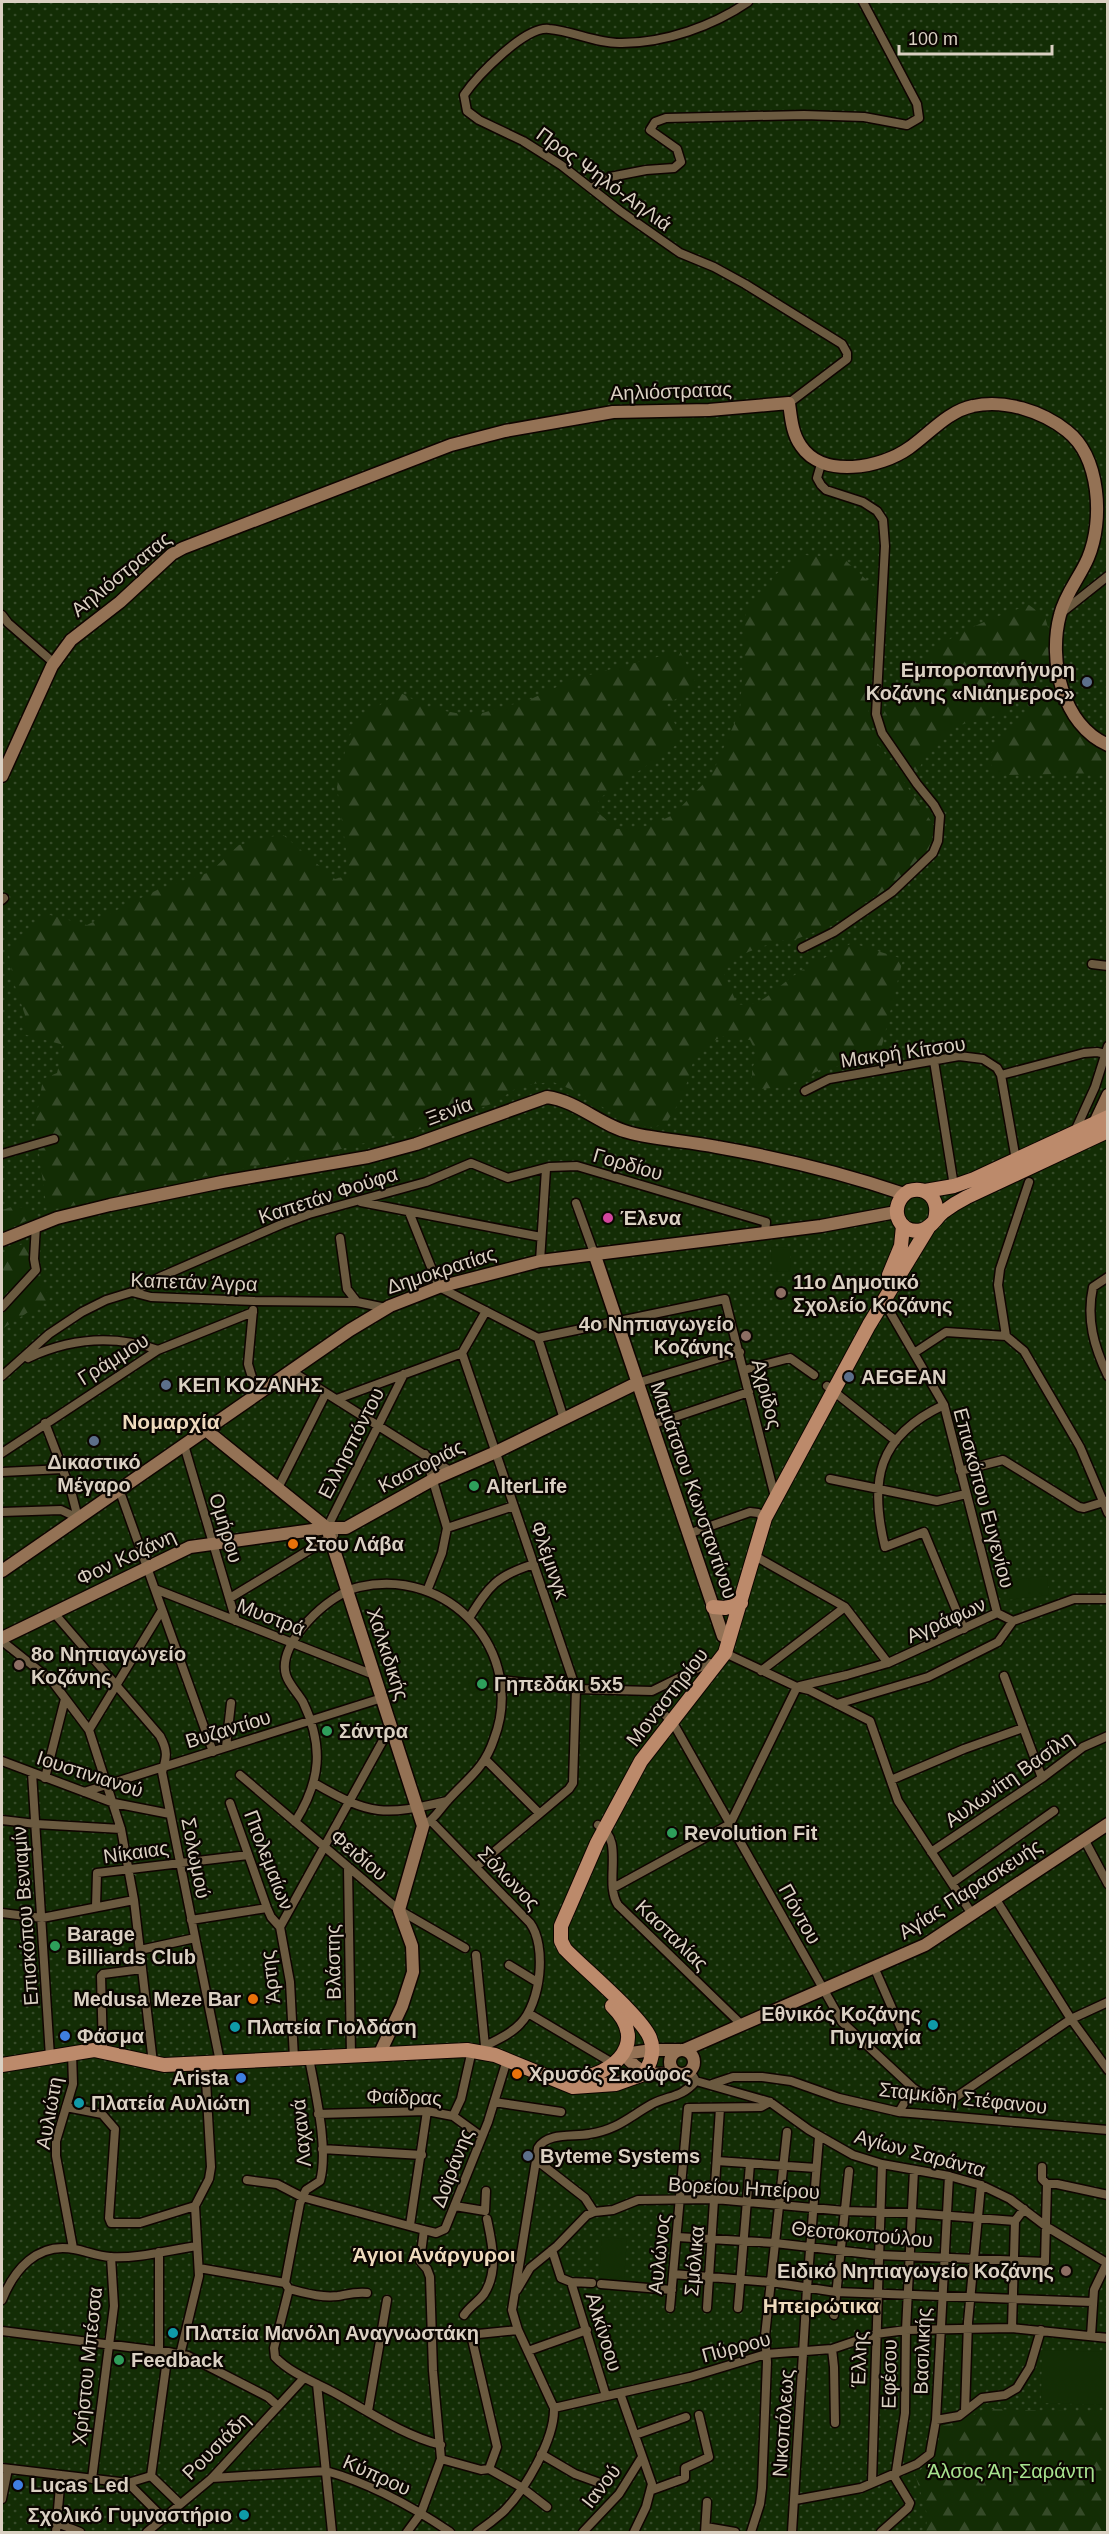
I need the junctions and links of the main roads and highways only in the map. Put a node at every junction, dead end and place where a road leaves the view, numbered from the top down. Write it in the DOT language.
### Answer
graph roads {
  1 [pos="1101,1120"];
  2 [pos="1107,1131"];
  3 [pos="925,1191"];
  4 [pos="932,1224"];
  5 [pos="903,1226"];
  6 [pos="830,1388"];
  7 [pos="761,1516"];
  8 [pos="736,1605"];
  9 [pos="713,1606"];
  10 [pos="669,1718"];
  11 [pos="601,1827"];
  12 [pos="2,2065"];
  13 [pos="550,2078"];
  1 -- 3 [label="main road"];
  2 -- 4 [label="main road"];
  3 -- 4 [label="main road"];
  3 -- 5 [label="main road"];
  4 -- 5 [label="main road"];
  4 -- 6 [label="main road, Μοναστηρίου"];
  5 -- 6 [label="main road, Μοναστηρίου"];
  6 -- 7 [label="main road, Μοναστηρίου"];
  7 -- 8 [label="main road, Μοναστηρίου"];
  7 -- 8 [label="main road, Μοναστηρίου"];
  8 -- 9 [label="main road"];
  8 -- 10 [label="main road, Μοναστηρίου"];
  8 -- 10 [label="main road, Μοναστηρίου"];
  10 -- 11 [label="main road, Μοναστηρίου"];
  11 -- 13 [label="main road, Μοναστηρίου"];
  11 -- 13 [label="main road, Μοναστηρίου"];
  12 -- 13 [label="main road"];
}
